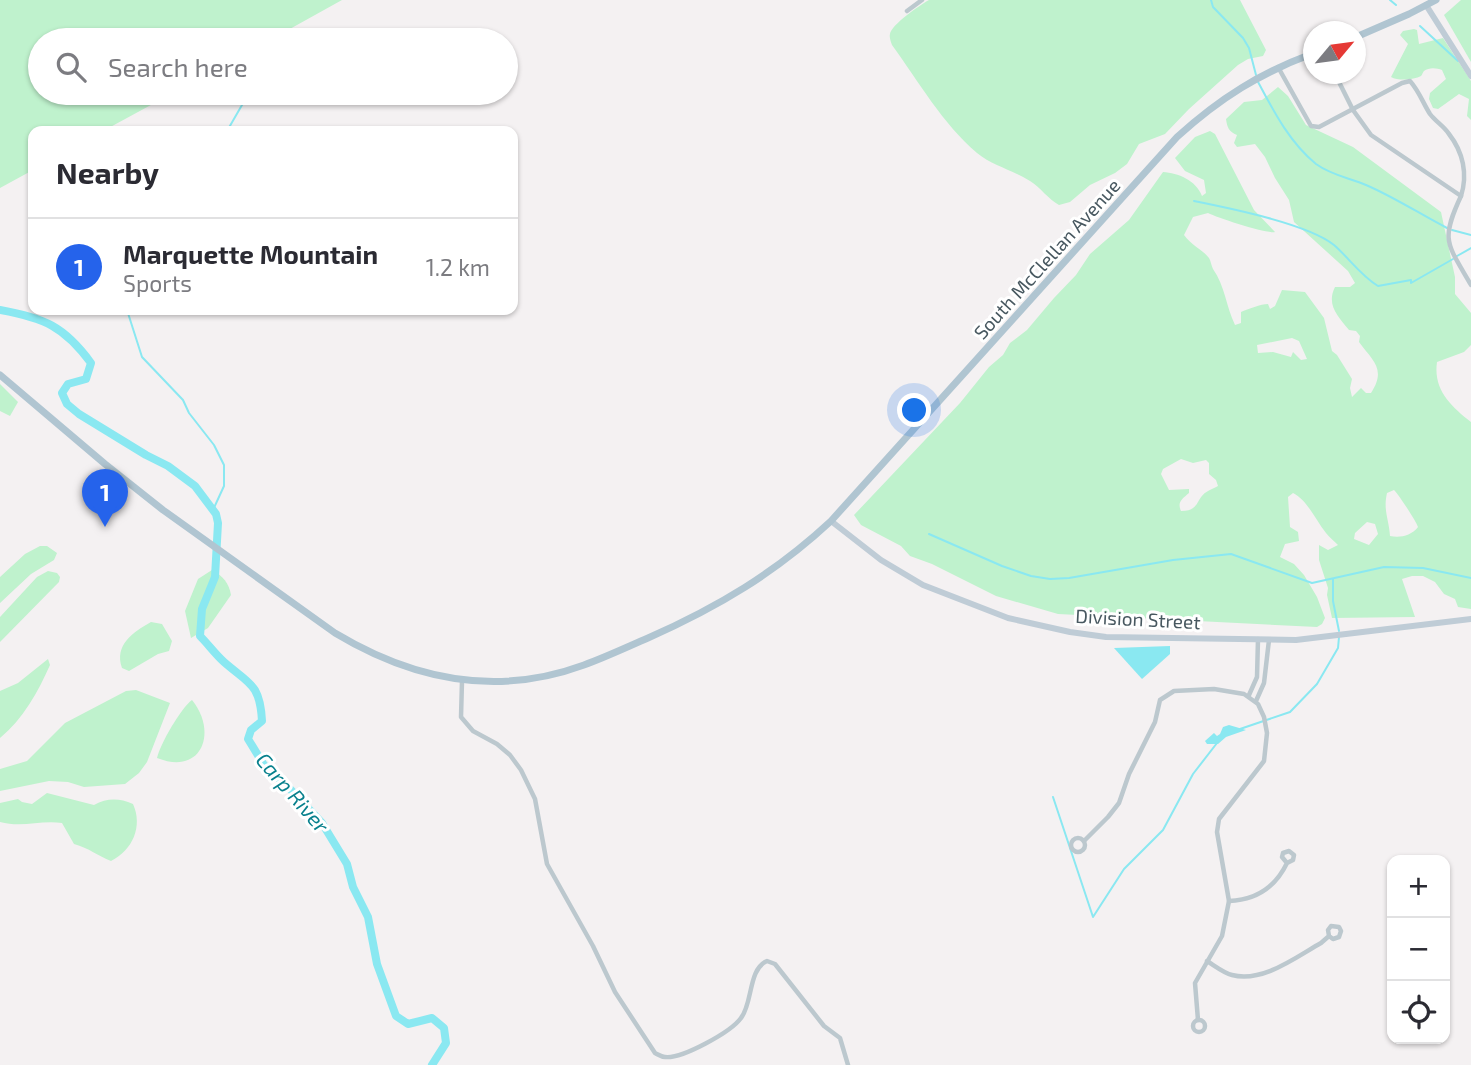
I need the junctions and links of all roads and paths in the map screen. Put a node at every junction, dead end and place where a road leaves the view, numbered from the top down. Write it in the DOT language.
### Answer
graph roads {
  1 [pos="922,0"];
  2 [pos="1436,0"];
  3 [pos="1425,3"];
  4 [pos="907,11"];
  5 [pos="1366,32"];
  6 [pos="1303,57"];
  7 [pos="1278,67"];
  8 [pos="1471,76"];
  9 [pos="1340,84"];
  10 [pos="1353,110"];
  11 [pos="1461,196"];
  12 [pos="1471,285"];
  13 [pos="0,375"];
  14 [pos="831,521"];
  15 [pos="1471,619"];
  16 [pos="1258,639"];
  17 [pos="1269,640"];
  18 [pos="462,681"];
  19 [pos="1249,695"];
  20 [pos="1256,701"];
  21 [pos="1084,841"];
  22 [pos="1287,863"];
  23 [pos="1229,901"];
  24 [pos="1329,936"];
  25 [pos="1207,961"];
  26 [pos="1198,1020"];
  27 [pos="848,1065"];
  1 -- 4 [label="street"];
  2 -- 3 [label="main road"];
  3 -- 5 [label="main road"];
  3 -- 8 [label="street"];
  6 -- 7 [label="main road, South McClellan Avenue"];
  7 -- 10 [label="street"];
  7 -- 14 [label="main road, South McClellan Avenue"];
  9 -- 10 [label="street"];
  10 -- 11 [label="street"];
  10 -- 11 [label="street"];
  11 -- 12 [label="street"];
  13 -- 18 [label="main road, South McClellan Avenue"];
  14 -- 16 [label="street, Division Street"];
  14 -- 18 [label="main road, South McClellan Avenue"];
  15 -- 17 [label="street, Division Street"];
  16 -- 17 [label="street, Division Street"];
  16 -- 19 [label="street"];
  17 -- 20 [label="street"];
  18 -- 27 [label="street"];
  19 -- 20 [label="street"];
  19 -- 21 [label="street"];
  20 -- 23 [label="street"];
  22 -- 23 [label="street"];
  23 -- 25 [label="street"];
  24 -- 25 [label="street"];
  25 -- 26 [label="street"];
}
